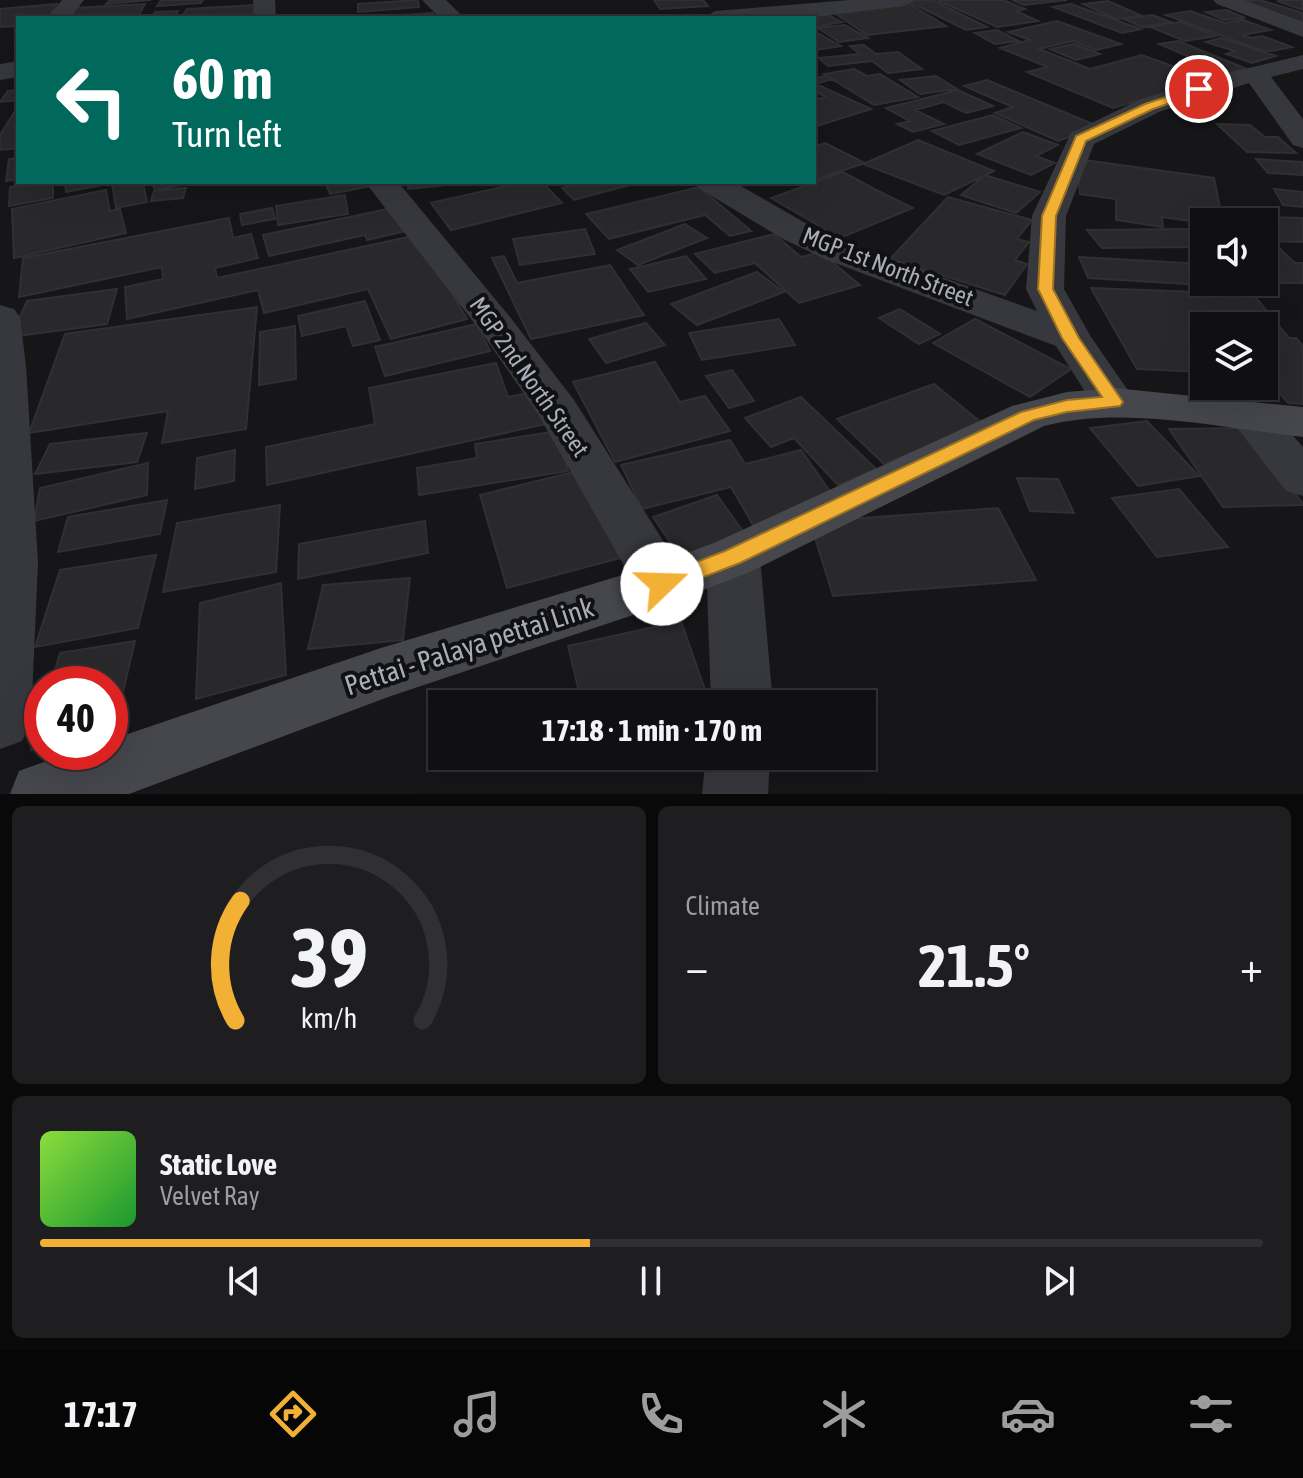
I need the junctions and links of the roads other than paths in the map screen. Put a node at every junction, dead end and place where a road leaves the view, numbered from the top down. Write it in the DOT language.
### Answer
graph roads {
  1 [pos="73,0"];
  2 [pos="433,0"];
  3 [pos="904,0"];
  4 [pos="1224,0"];
  5 [pos="60,16"];
  6 [pos="451,16"];
  7 [pos="750,16"];
  8 [pos="1303,30"];
  9 [pos="1303,62"];
  10 [pos="1256,75"];
  11 [pos="1303,139"];
  12 [pos="383,184"];
  13 [pos="714,184"];
  14 [pos="0,317"];
  15 [pos="1071,338"];
  16 [pos="1114,402"];
  17 [pos="1251,416"];
  18 [pos="1303,422"];
  19 [pos="1303,479"];
  20 [pos="733,557"];
  21 [pos="662,584"];
  22 [pos="741,690"];
  23 [pos="0,721"];
  24 [pos="737,770"];
  25 [pos="43,794"];
  26 [pos="735,794"];
  1 -- 5 [label="street"];
  2 -- 6 [label="street"];
  3 -- 7 [label="street"];
  4 -- 8 [label="street"];
  9 -- 10 [label="street"];
  10 -- 11 [label="street"];
  10 -- 15 [label="street"];
  12 -- 21 [label="street, MGP 2nd North Street"];
  13 -- 15 [label="street, MGP 1st North Street"];
  14 -- 23 [label="street"];
  15 -- 16 [label="street"];
  16 -- 17 [label="street, Pettai - Palaya pettai Link"];
  16 -- 20 [label="street, Pettai - Palaya pettai Link"];
  17 -- 18 [label="street, Pettai - Palaya pettai Link"];
  17 -- 19 [label="street"];
  20 -- 21 [label="street, Pettai - Palaya pettai Link"];
  20 -- 22 [label="street"];
  21 -- 25 [label="street, Pettai - Palaya pettai Link"];
  24 -- 26 [label="street"];
}
